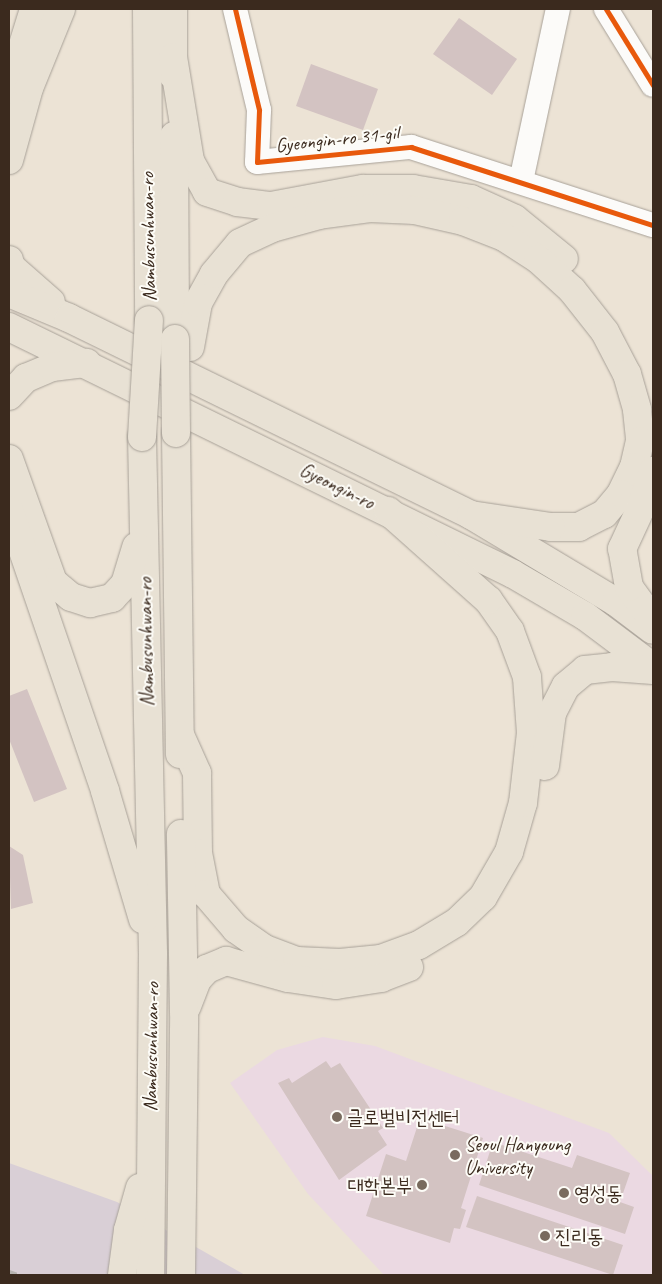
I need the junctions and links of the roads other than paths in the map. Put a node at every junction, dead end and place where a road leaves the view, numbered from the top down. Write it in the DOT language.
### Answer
graph roads {
  1 [pos="34,9"];
  2 [pos="61,9"];
  3 [pos="126,9"];
  4 [pos="146,9"];
  5 [pos="173,9"];
  6 [pos="235,9"];
  7 [pos="558,9"];
  8 [pos="606,9"];
  9 [pos="173,57"];
  10 [pos="146,59"];
  11 [pos="653,84"];
  12 [pos="9,90"];
  13 [pos="9,160"];
  14 [pos="521,181"];
  15 [pos="653,225"];
  16 [pos="9,260"];
  17 [pos="9,292"];
  18 [pos="69,318"];
  19 [pos="9,327"];
  20 [pos="182,343"];
  21 [pos="87,363"];
  22 [pos="9,396"];
  23 [pos="653,403"];
  24 [pos="9,459"];
  25 [pos="653,471"];
  26 [pos="9,510"];
  27 [pos="388,511"];
  28 [pos="471,515"];
  29 [pos="144,521"];
  30 [pos="653,620"];
  31 [pos="653,630"];
  32 [pos="653,668"];
  33 [pos="180,735"];
  34 [pos="153,954"];
  35 [pos="184,1012"];
  36 [pos="149,1156"];
  37 [pos="122,1275"];
  38 [pos="150,1275"];
  39 [pos="181,1275"];
  1 -- 12 [label="main road"];
  2 -- 13 [label="main road"];
  3 -- 10 [label="main road"];
  4 -- 10 [label="main road, Nambusunhwan-ro"];
  5 -- 9 [label="main road, Nambusunhwan-ro"];
  6 -- 14 [label="street, Gyeongin-ro 31-gil"];
  7 -- 14 [label="street"];
  8 -- 11 [label="street"];
  9 -- 20 [label="main road, Nambusunhwan-ro"];
  9 -- 23 [label="main road"];
  10 -- 29 [label="main road, Nambusunhwan-ro, bridge"];
  14 -- 15 [label="street, Gyeongin-ro 31-gil"];
  16 -- 18 [label="main road"];
  17 -- 18 [label="main road, Gyeongin-ro"];
  18 -- 28 [label="main road, Gyeongin-ro"];
  19 -- 21 [label="main road, Gyeongin-ro"];
  20 -- 28 [label="main road"];
  20 -- 33 [label="main road, Nambusunhwan-ro, bridge"];
  21 -- 22 [label="main road"];
  21 -- 27 [label="main road, Gyeongin-ro"];
  24 -- 29 [label="main road"];
  25 -- 30 [label="main road"];
  26 -- 34 [label="main road"];
  27 -- 32 [label="main road, Gyeongin-ro"];
  27 -- 33 [label="main road"];
  28 -- 31 [label="main road, Gyeongin-ro"];
  29 -- 34 [label="main road, Nambusunhwan-ro"];
  32 -- 35 [label="main road"];
  33 -- 35 [label="main road, Nambusunhwan-ro"];
  34 -- 36 [label="main road, Nambusunhwan-ro"];
  35 -- 39 [label="main road, Nambusunhwan-ro"];
  36 -- 37 [label="main road"];
  36 -- 38 [label="main road, Nambusunhwan-ro"];
}
